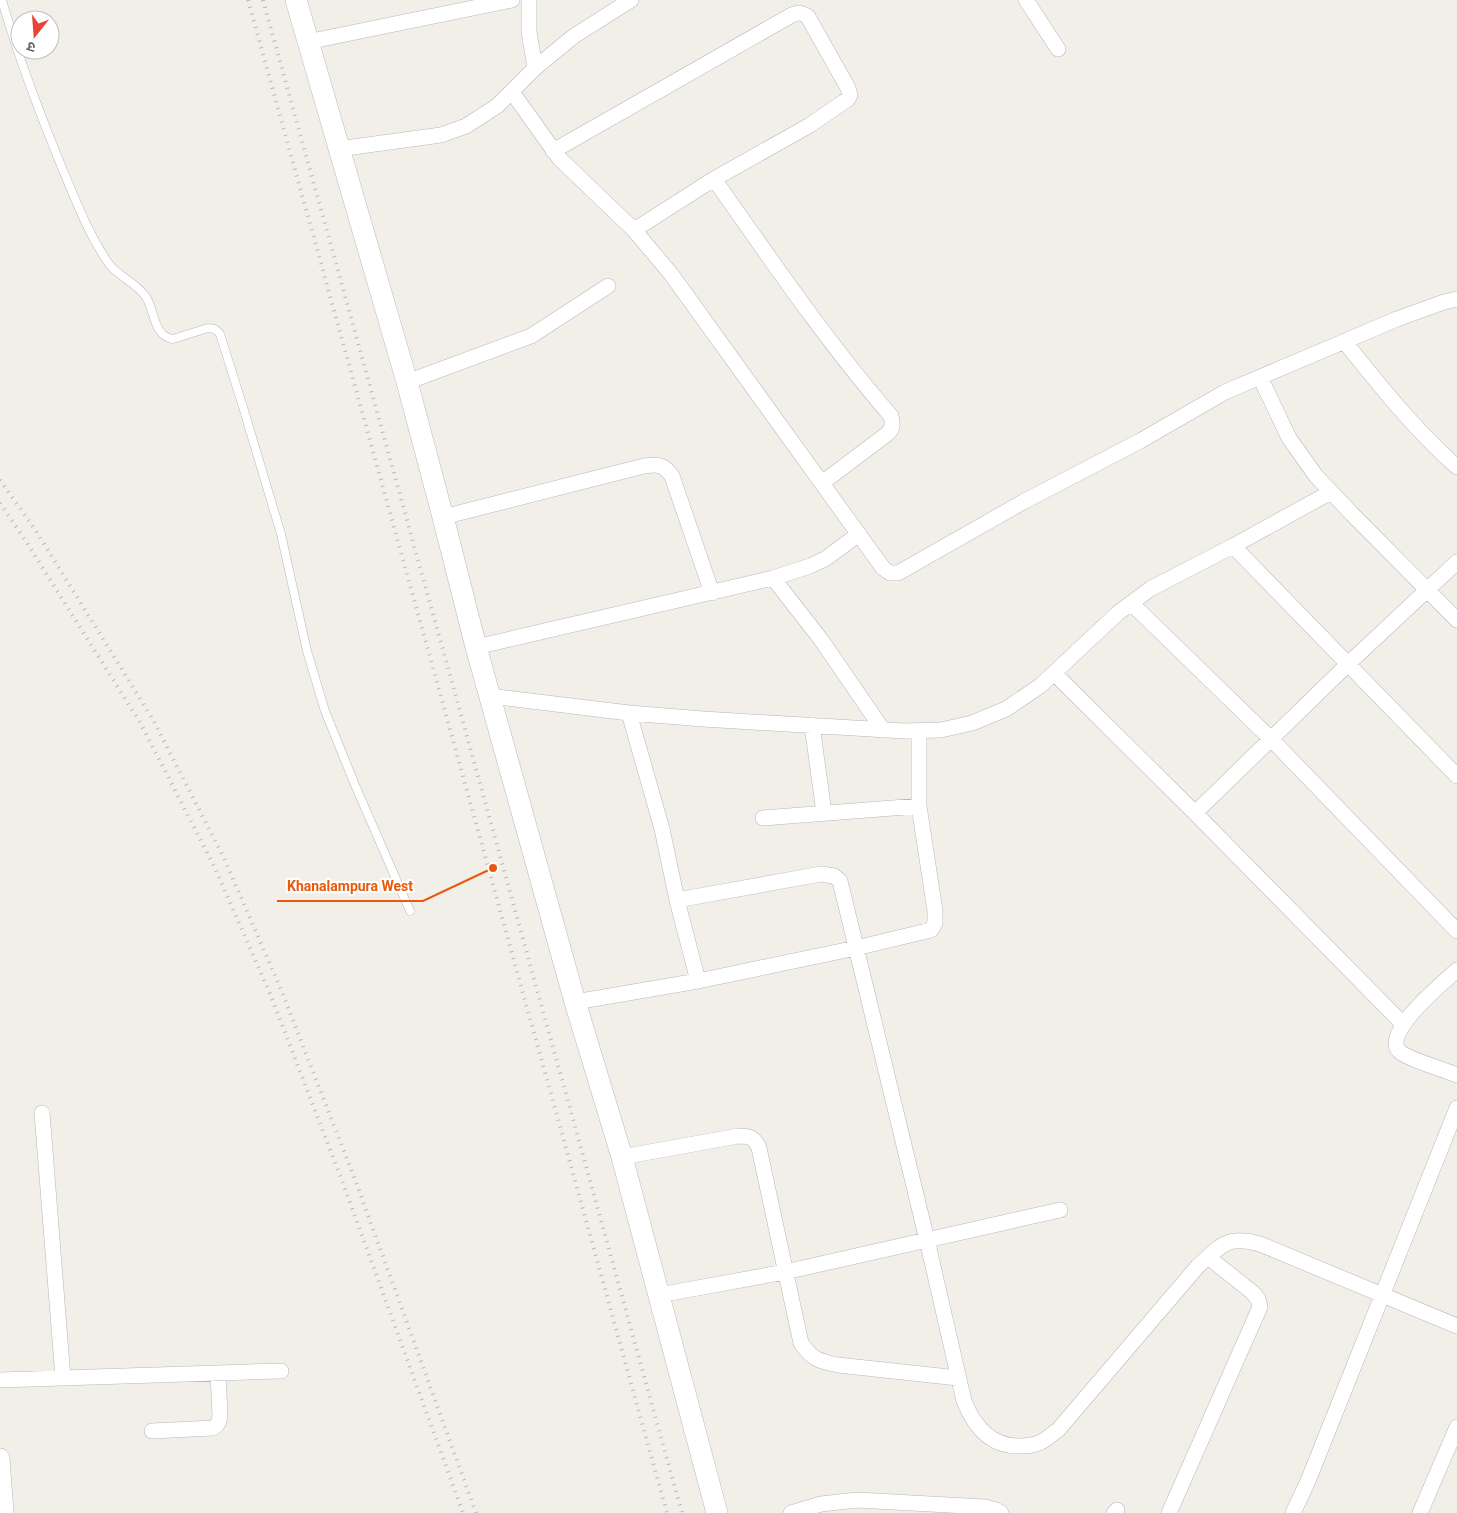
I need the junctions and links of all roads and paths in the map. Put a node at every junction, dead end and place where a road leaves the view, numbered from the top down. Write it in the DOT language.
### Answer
graph roads {
  1 [pos="2,0"];
  2 [pos="296,0"];
  3 [pos="512,0"];
  4 [pos="530,0"];
  5 [pos="631,0"];
  6 [pos="1026,0"];
  7 [pos="308,42"];
  8 [pos="1058,49"];
  9 [pos="535,68"];
  10 [pos="512,92"];
  11 [pos="338,149"];
  12 [pos="553,151"];
  13 [pos="714,179"];
  14 [pos="634,230"];
  15 [pos="608,286"];
  16 [pos="1457,299"];
  17 [pos="1344,342"];
  18 [pos="1260,377"];
  19 [pos="407,382"];
  20 [pos="1457,467"];
  21 [pos="822,484"];
  22 [pos="1331,492"];
  23 [pos="443,517"];
  24 [pos="859,534"];
  25 [pos="1233,546"];
  26 [pos="1457,562"];
  27 [pos="774,578"];
  28 [pos="1427,590"];
  29 [pos="712,593"];
  30 [pos="1131,603"];
  31 [pos="1457,620"];
  32 [pos="476,647"];
  33 [pos="1348,664"];
  34 [pos="1054,673"];
  35 [pos="490,696"];
  36 [pos="629,713"];
  37 [pos="812,725"];
  38 [pos="883,730"];
  39 [pos="919,731"];
  40 [pos="1271,739"];
  41 [pos="1457,776"];
  42 [pos="919,806"];
  43 [pos="824,813"];
  44 [pos="1195,814"];
  45 [pos="763,818"];
  46 [pos="677,900"];
  47 [pos="410,911"];
  48 [pos="1457,931"];
  49 [pos="856,948"];
  50 [pos="1457,970"];
  51 [pos="698,981"];
  52 [pos="575,1002"];
  53 [pos="1403,1024"];
  54 [pos="1457,1075"];
  55 [pos="1457,1108"];
  56 [pos="42,1113"];
  57 [pos="622,1157"];
  58 [pos="1060,1210"];
  59 [pos="927,1240"];
  60 [pos="1208,1257"];
  61 [pos="785,1272"];
  62 [pos="1382,1294"];
  63 [pos="659,1295"];
  64 [pos="1457,1326"];
  65 [pos="280,1371"];
  66 [pos="218,1373"];
  67 [pos="64,1378"];
  68 [pos="958,1378"];
  69 [pos="0,1380"];
  70 [pos="1457,1427"];
  71 [pos="152,1431"];
  72 [pos="0,1458"];
  73 [pos="4,1513"];
  74 [pos="717,1513"];
  75 [pos="791,1513"];
  76 [pos="1000,1513"];
  77 [pos="1169,1513"];
  78 [pos="1293,1513"];
  79 [pos="1420,1513"];
  1 -- 47 [label="lane"];
  2 -- 7 [label="main road"];
  3 -- 7 [label="street"];
  4 -- 9 [label="street"];
  5 -- 9 [label="street"];
  6 -- 8 [label="street"];
  7 -- 11 [label="main road"];
  9 -- 10 [label="street"];
  10 -- 11 [label="street"];
  10 -- 12 [label="street"];
  11 -- 19 [label="main road"];
  12 -- 13 [label="street"];
  12 -- 14 [label="street"];
  13 -- 14 [label="street"];
  13 -- 21 [label="street"];
  14 -- 21 [label="street"];
  15 -- 19 [label="street"];
  16 -- 17 [label="street"];
  17 -- 18 [label="street"];
  17 -- 20 [label="street"];
  18 -- 22 [label="street"];
  18 -- 24 [label="street"];
  19 -- 23 [label="main road"];
  21 -- 24 [label="street"];
  22 -- 25 [label="street"];
  22 -- 28 [label="street"];
  23 -- 29 [label="street"];
  23 -- 32 [label="main road"];
  24 -- 27 [label="street"];
  25 -- 30 [label="street"];
  25 -- 33 [label="street"];
  26 -- 28 [label="street"];
  27 -- 29 [label="street"];
  27 -- 38 [label="street"];
  28 -- 31 [label="street"];
  28 -- 33 [label="street"];
  29 -- 32 [label="street"];
  30 -- 34 [label="street"];
  30 -- 40 [label="street"];
  32 -- 35 [label="main road"];
  33 -- 40 [label="street"];
  33 -- 41 [label="street"];
  34 -- 39 [label="street"];
  34 -- 44 [label="street"];
  35 -- 36 [label="street"];
  35 -- 52 [label="main road"];
  36 -- 37 [label="street"];
  36 -- 46 [label="street"];
  37 -- 38 [label="street"];
  37 -- 43 [label="street"];
  38 -- 39 [label="street"];
  39 -- 42 [label="street"];
  40 -- 44 [label="street"];
  40 -- 48 [label="street"];
  42 -- 43 [label="street"];
  42 -- 49 [label="street"];
  43 -- 45 [label="street"];
  44 -- 53 [label="street"];
  46 -- 49 [label="street"];
  46 -- 51 [label="street"];
  49 -- 51 [label="street"];
  49 -- 59 [label="street"];
  50 -- 53 [label="street"];
  51 -- 52 [label="street"];
  52 -- 57 [label="main road"];
  53 -- 54 [label="street"];
  55 -- 62 [label="street"];
  56 -- 67 [label="street"];
  57 -- 61 [label="street"];
  57 -- 63 [label="main road"];
  58 -- 59 [label="street"];
  59 -- 61 [label="street"];
  59 -- 68 [label="street"];
  60 -- 62 [label="street"];
  60 -- 68 [label="street"];
  60 -- 77 [label="street"];
  61 -- 63 [label="street"];
  61 -- 68 [label="street"];
  62 -- 64 [label="street"];
  62 -- 78 [label="street"];
  63 -- 74 [label="main road"];
  65 -- 66 [label="street"];
  66 -- 67 [label="street"];
  66 -- 71 [label="street"];
  67 -- 69 [label="street"];
  70 -- 79 [label="street"];
  72 -- 73 [label="street"];
  75 -- 76 [label="street"];
}
